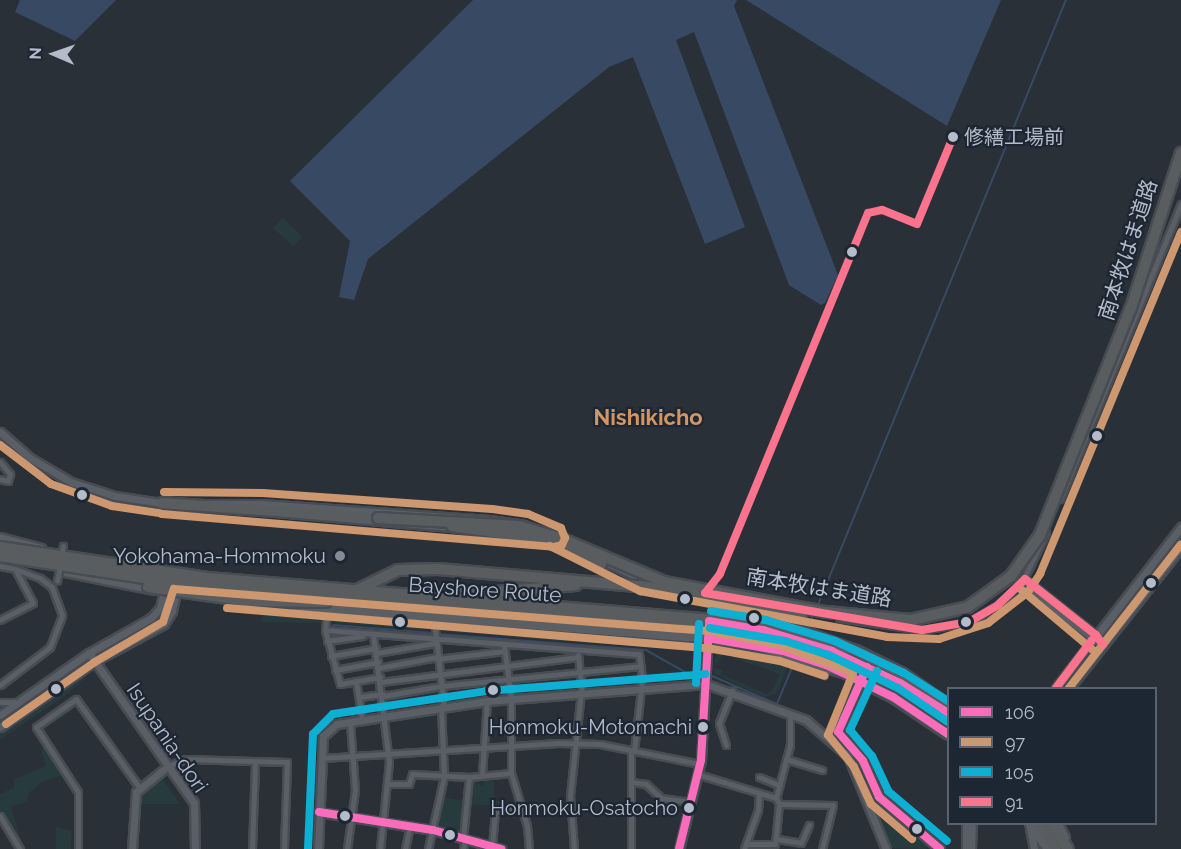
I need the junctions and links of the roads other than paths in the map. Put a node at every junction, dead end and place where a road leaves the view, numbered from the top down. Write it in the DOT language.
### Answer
graph roads {
  1 [pos="1181,153"];
  2 [pos="1181,170"];
  3 [pos="1181,204"];
  4 [pos="0,432"];
  5 [pos="0,462"];
  6 [pos="0,479"];
  7 [pos="162,503"];
  8 [pos="378,518"];
  9 [pos="1181,527"];
  10 [pos="555,537"];
  11 [pos="0,538"];
  12 [pos="63,546"];
  13 [pos="0,547"];
  14 [pos="1181,547"];
  15 [pos="1,559"];
  16 [pos="15,569"];
  17 [pos="79,570"];
  18 [pos="166,578"];
  19 [pos="178,580"];
  20 [pos="57,581"];
  21 [pos="1023,582"];
  22 [pos="164,592"];
  23 [pos="177,592"];
  24 [pos="734,595"];
  25 [pos="414,596"];
  26 [pos="432,601"];
  27 [pos="327,609"];
  28 [pos="432,618"];
  29 [pos="0,620"];
  30 [pos="709,621"];
  31 [pos="880,621"];
  32 [pos="325,630"];
  33 [pos="374,635"];
  34 [pos="708,638"];
  35 [pos="1094,638"];
  36 [pos="327,641"];
  37 [pos="434,642"];
  38 [pos="1103,645"];
  39 [pos="505,648"];
  40 [pos="376,651"];
  41 [pos="89,653"];
  42 [pos="578,654"];
  43 [pos="331,656"];
  44 [pos="437,658"];
  45 [pos="95,661"];
  46 [pos="378,665"];
  47 [pos="507,665"];
  48 [pos="640,666"];
  49 [pos="867,667"];
  50 [pos="335,670"];
  51 [pos="439,672"];
  52 [pos="580,672"];
  53 [pos="706,678"];
  54 [pos="380,679"];
  55 [pos="509,679"];
  56 [pos="356,681"];
  57 [pos="861,681"];
  58 [pos="0,684"];
  59 [pos="1058,685"];
  60 [pos="441,686"];
  61 [pos="640,687"];
  62 [pos="1070,687"];
  63 [pos="732,691"];
  64 [pos="582,692"];
  65 [pos="383,695"];
  66 [pos="358,697"];
  67 [pos="511,699"];
  68 [pos="487,701"];
  69 [pos="0,702"];
  70 [pos="18,702"];
  71 [pos="442,706"];
  72 [pos="947,709"];
  73 [pos="947,709"];
  74 [pos="0,715"];
  75 [pos="789,715"];
  76 [pos="385,716"];
  77 [pos="947,719"];
  78 [pos="362,720"];
  79 [pos="350,722"];
  80 [pos="0,727"];
  81 [pos="947,733"];
  82 [pos="578,744"];
  83 [pos="726,745"];
  84 [pos="512,747"];
  85 [pos="445,748"];
  86 [pos="486,748"];
  87 [pos="632,751"];
  88 [pos="388,754"];
  89 [pos="322,758"];
  90 [pos="353,758"];
  91 [pos="786,759"];
  92 [pos="255,761"];
  93 [pos="700,764"];
  94 [pos="168,766"];
  95 [pos="822,770"];
  96 [pos="511,773"];
  97 [pos="482,774"];
  98 [pos="697,774"];
  99 [pos="444,776"];
  100 [pos="469,777"];
  101 [pos="759,777"];
  102 [pos="631,782"];
  103 [pos="388,784"];
  104 [pos="779,785"];
  105 [pos="140,787"];
  106 [pos="759,794"];
  107 [pos="777,801"];
  108 [pos="690,802"];
  109 [pos="520,806"];
  110 [pos="319,812"];
  111 [pos="0,816"];
  112 [pos="351,817"];
  113 [pos="385,822"];
  114 [pos="809,825"];
  115 [pos="966,825"];
  116 [pos="972,825"];
  117 [pos="1029,825"];
  118 [pos="1030,825"];
  119 [pos="1041,825"];
  120 [pos="1055,825"];
  121 [pos="410,826"];
  122 [pos="433,830"];
  123 [pos="464,839"];
  124 [pos="777,839"];
  125 [pos="492,846"];
  126 [pos="746,846"];
  127 [pos="801,846"];
  128 [pos="20,849"];
  129 [pos="78,849"];
  130 [pos="132,849"];
  131 [pos="195,849"];
  132 [pos="252,849"];
  133 [pos="284,849"];
  134 [pos="318,849"];
  135 [pos="347,849"];
  136 [pos="380,849"];
  137 [pos="405,849"];
  138 [pos="428,849"];
  139 [pos="462,849"];
  140 [pos="501,849"];
  141 [pos="530,849"];
  142 [pos="574,849"];
  143 [pos="631,849"];
  144 [pos="679,849"];
  145 [pos="822,849"];
  146 [pos="886,849"];
  147 [pos="940,849"];
  148 [pos="966,849"];
  149 [pos="971,849"];
  150 [pos="1034,849"];
  151 [pos="1048,849"];
  152 [pos="1056,849"];
  153 [pos="1070,849"];
  1 -- 24 [label="highway, 南本牧はま道路, bridge"];
  2 -- 31 [label="highway, 南本牧はま道路, bridge"];
  3 -- 21 [label="street"];
  4 -- 7 [label="street, 南本牧はま道路"];
  5 -- 6 [label="street"];
  7 -- 8 [label="highway, 南本牧はま道路"];
  7 -- 10 [label="street"];
  7 -- 10 [label="street"];
  8 -- 24 [label="highway, 南本牧はま道路, bridge"];
  8 -- 31 [label="highway, 南本牧はま道路, bridge"];
  9 -- 35 [label="street"];
  10 -- 21 [label="street"];
  11 -- 18 [label="highway"];
  12 -- 20 [label="street, bridge"];
  13 -- 25 [label="highway, Bayshore Route, bridge"];
  14 -- 38 [label="street"];
  15 -- 16 [label="street"];
  15 -- 17 [label="highway, Bayshore Route, bridge"];
  15 -- 22 [label="highway"];
  16 -- 29 [label="street"];
  16 -- 58 [label="street"];
  17 -- 31 [label="highway, bridge"];
  17 -- 77 [label="highway, Bayshore Route, bridge"];
  18 -- 19 [label="highway"];
  18 -- 22 [label="street"];
  19 -- 23 [label="street"];
  19 -- 26 [label="highway"];
  21 -- 35 [label="street"];
  22 -- 23 [label="highway"];
  22 -- 41 [label="street"];
  23 -- 27 [label="highway"];
  23 -- 45 [label="street"];
  24 -- 25 [label="highway, bridge"];
  25 -- 72 [label="highway, Bayshore Route, bridge"];
  26 -- 28 [label="street"];
  26 -- 30 [label="highway"];
  27 -- 28 [label="highway"];
  27 -- 32 [label="street"];
  28 -- 34 [label="highway"];
  28 -- 37 [label="street"];
  30 -- 34 [label="street"];
  30 -- 49 [label="highway"];
  32 -- 33 [label="street"];
  32 -- 36 [label="street"];
  33 -- 36 [label="street"];
  33 -- 37 [label="street"];
  33 -- 40 [label="street"];
  34 -- 53 [label="street"];
  34 -- 57 [label="highway"];
  35 -- 38 [label="street"];
  35 -- 59 [label="street"];
  36 -- 43 [label="street"];
  37 -- 39 [label="street"];
  37 -- 40 [label="street"];
  37 -- 44 [label="street"];
  38 -- 62 [label="street"];
  39 -- 42 [label="street"];
  39 -- 44 [label="street"];
  39 -- 47 [label="street"];
  40 -- 43 [label="street"];
  40 -- 46 [label="street"];
  41 -- 45 [label="street, Isupania-dori"];
  41 -- 70 [label="street"];
  42 -- 47 [label="street"];
  42 -- 48 [label="street"];
  42 -- 52 [label="street"];
  43 -- 50 [label="street"];
  44 -- 46 [label="street"];
  44 -- 51 [label="street"];
  45 -- 80 [label="street"];
  45 -- 94 [label="street, Isupania-dori"];
  46 -- 50 [label="street"];
  46 -- 54 [label="street"];
  47 -- 51 [label="street"];
  47 -- 55 [label="street"];
  48 -- 52 [label="street"];
  48 -- 61 [label="street"];
  49 -- 57 [label="street"];
  49 -- 73 [label="highway"];
  50 -- 56 [label="street"];
  51 -- 54 [label="street"];
  51 -- 60 [label="street"];
  52 -- 55 [label="street"];
  52 -- 64 [label="street"];
  53 -- 61 [label="street"];
  53 -- 63 [label="street"];
  53 -- 93 [label="street"];
  54 -- 56 [label="street"];
  54 -- 65 [label="street"];
  55 -- 60 [label="street"];
  55 -- 67 [label="street"];
  56 -- 66 [label="street"];
  57 -- 81 [label="highway"];
  57 -- 147 [label="street"];
  60 -- 65 [label="street"];
  60 -- 71 [label="street"];
  61 -- 64 [label="street"];
  61 -- 87 [label="street"];
  63 -- 75 [label="street"];
  63 -- 83 [label="street"];
  64 -- 67 [label="street"];
  64 -- 82 [label="street"];
  65 -- 66 [label="street"];
  65 -- 76 [label="street"];
  66 -- 78 [label="street"];
  67 -- 68 [label="street"];
  67 -- 84 [label="street"];
  68 -- 71 [label="street"];
  68 -- 86 [label="street"];
  69 -- 70 [label="street"];
  70 -- 74 [label="street"];
  71 -- 76 [label="street"];
  71 -- 85 [label="street"];
  75 -- 91 [label="street"];
  75 -- 146 [label="street"];
  76 -- 78 [label="street"];
  76 -- 88 [label="street"];
  78 -- 79 [label="street"];
  79 -- 89 [label="street"];
  79 -- 90 [label="street"];
  82 -- 84 [label="street"];
  82 -- 87 [label="street"];
  82 -- 142 [label="street"];
  84 -- 86 [label="street"];
  84 -- 96 [label="street"];
  85 -- 86 [label="street"];
  85 -- 88 [label="street"];
  85 -- 99 [label="street"];
  86 -- 97 [label="street"];
  87 -- 93 [label="street"];
  87 -- 102 [label="street"];
  88 -- 90 [label="street"];
  88 -- 103 [label="street"];
  89 -- 90 [label="street"];
  89 -- 110 [label="street"];
  90 -- 112 [label="street"];
  91 -- 95 [label="street"];
  91 -- 104 [label="street"];
  92 -- 94 [label="street"];
  92 -- 132 [label="street"];
  92 -- 133 [label="street"];
  93 -- 98 [label="street"];
  94 -- 105 [label="street"];
  94 -- 131 [label="street, Isupania-dori"];
  96 -- 97 [label="street"];
  96 -- 109 [label="street"];
  97 -- 100 [label="street"];
  98 -- 106 [label="street"];
  98 -- 108 [label="street"];
  99 -- 100 [label="street"];
  99 -- 103 [label="street"];
  99 -- 122 [label="street"];
  100 -- 123 [label="street"];
  101 -- 104 [label="street"];
  102 -- 108 [label="street"];
  102 -- 143 [label="street"];
  103 -- 113 [label="street"];
  104 -- 107 [label="street"];
  105 -- 129 [label="street"];
  105 -- 130 [label="street"];
  106 -- 107 [label="street"];
  106 -- 126 [label="street"];
  107 -- 124 [label="street"];
  107 -- 145 [label="street"];
  108 -- 144 [label="street"];
  109 -- 125 [label="street"];
  109 -- 141 [label="street"];
  110 -- 112 [label="street"];
  110 -- 134 [label="street"];
  111 -- 128 [label="street"];
  112 -- 113 [label="street"];
  112 -- 135 [label="street"];
  113 -- 121 [label="street"];
  113 -- 136 [label="street"];
  114 -- 127 [label="street"];
  115 -- 148 [label="street"];
  116 -- 149 [label="street"];
  117 -- 150 [label="street"];
  118 -- 151 [label="highway"];
  119 -- 152 [label="highway"];
  120 -- 153 [label="highway"];
  121 -- 122 [label="street"];
  121 -- 137 [label="street"];
  122 -- 123 [label="street"];
  122 -- 138 [label="street"];
  123 -- 125 [label="street"];
  123 -- 139 [label="street"];
  124 -- 126 [label="street"];
  124 -- 127 [label="street"];
  125 -- 140 [label="street"];
}
